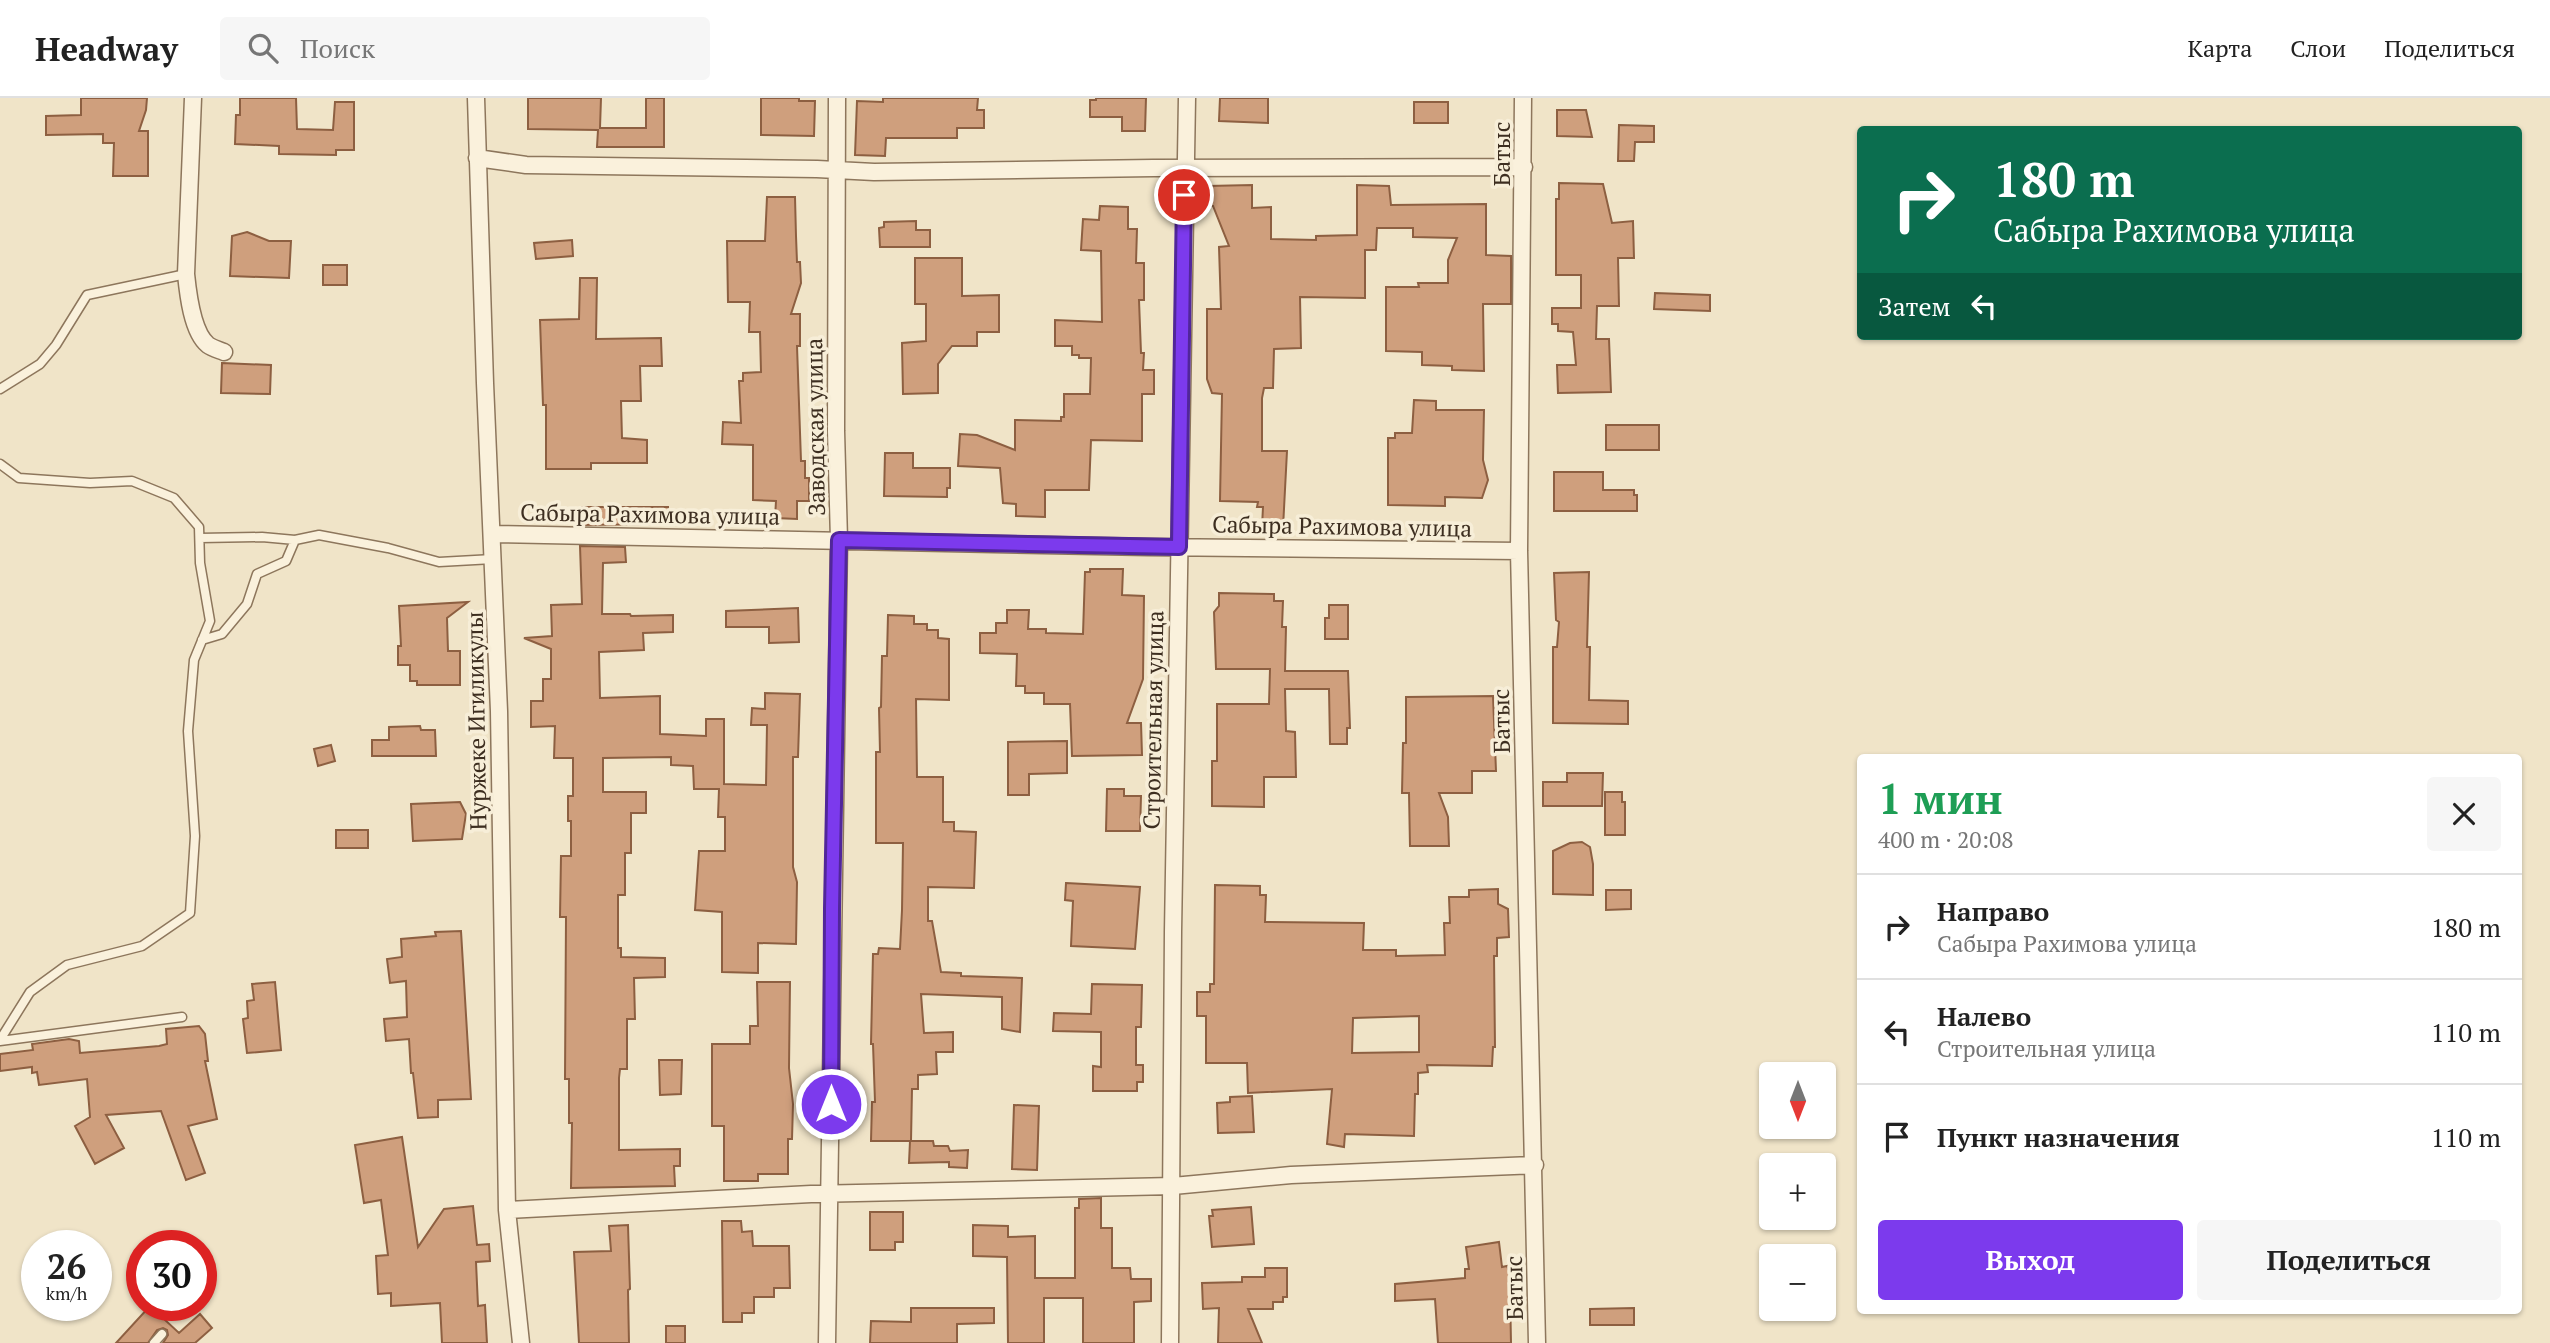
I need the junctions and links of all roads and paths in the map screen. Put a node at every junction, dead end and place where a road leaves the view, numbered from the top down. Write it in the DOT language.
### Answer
graph roads {
  1 [pos="193,98"];
  2 [pos="476,98"];
  3 [pos="837,98"];
  4 [pos="1187,98"];
  5 [pos="1523,98"];
  6 [pos="477,158"];
  7 [pos="1524,167"];
  8 [pos="1184,169"];
  9 [pos="837,171"];
  10 [pos="186,274"];
  11 [pos="224,352"];
  12 [pos="0,388"];
  13 [pos="0,464"];
  14 [pos="493,534"];
  15 [pos="200,538"];
  16 [pos="295,540"];
  17 [pos="839,540"];
  18 [pos="1179,547"];
  19 [pos="1519,551"];
  20 [pos="494,559"];
  21 [pos="202,640"];
  22 [pos="182,1017"];
  23 [pos="0,1041"];
  24 [pos="1535,1165"];
  25 [pos="1173,1186"];
  26 [pos="830,1195"];
  27 [pos="507,1210"];
  28 [pos="162,1334"];
  29 [pos="154,1343"];
  30 [pos="521,1343"];
  31 [pos="827,1343"];
  32 [pos="1170,1343"];
  33 [pos="1537,1343"];
  1 -- 10 [label="street"];
  2 -- 6 [label="street, Нуржеке Игиликулы"];
  3 -- 9 [label="street, Заводская улица"];
  4 -- 8 [label="street, Строительная улица"];
  5 -- 7 [label="street, Батыс"];
  6 -- 9 [label="street"];
  6 -- 14 [label="street, Нуржеке Игиликулы"];
  7 -- 8 [label="street"];
  7 -- 19 [label="street, Батыс"];
  8 -- 9 [label="street"];
  8 -- 18 [label="street, Строительная улица"];
  9 -- 17 [label="street, Заводская улица"];
  10 -- 11 [label="street"];
  10 -- 12 [label="lane"];
  13 -- 15 [label="lane"];
  14 -- 17 [label="street, Сабыра Рахимова улица"];
  14 -- 20 [label="street, Нуржеке Игиликулы"];
  15 -- 16 [label="lane"];
  15 -- 21 [label="lane"];
  16 -- 20 [label="lane"];
  16 -- 21 [label="lane"];
  17 -- 18 [label="street, Сабыра Рахимова улица"];
  17 -- 26 [label="street, Заводская улица"];
  18 -- 19 [label="street, Сабыра Рахимова улица"];
  18 -- 25 [label="street, Строительная улица"];
  19 -- 24 [label="street, Батыс"];
  20 -- 27 [label="street, Нуржеке Игиликулы"];
  21 -- 23 [label="lane"];
  22 -- 23 [label="lane"];
  24 -- 25 [label="street"];
  24 -- 33 [label="street, Батыс"];
  25 -- 26 [label="street"];
  25 -- 32 [label="street, Строительная улица"];
  26 -- 27 [label="street"];
  26 -- 31 [label="street, Заводская улица"];
  27 -- 30 [label="street, Нуржеке Игиликулы"];
  28 -- 29 [label="lane"];
}
